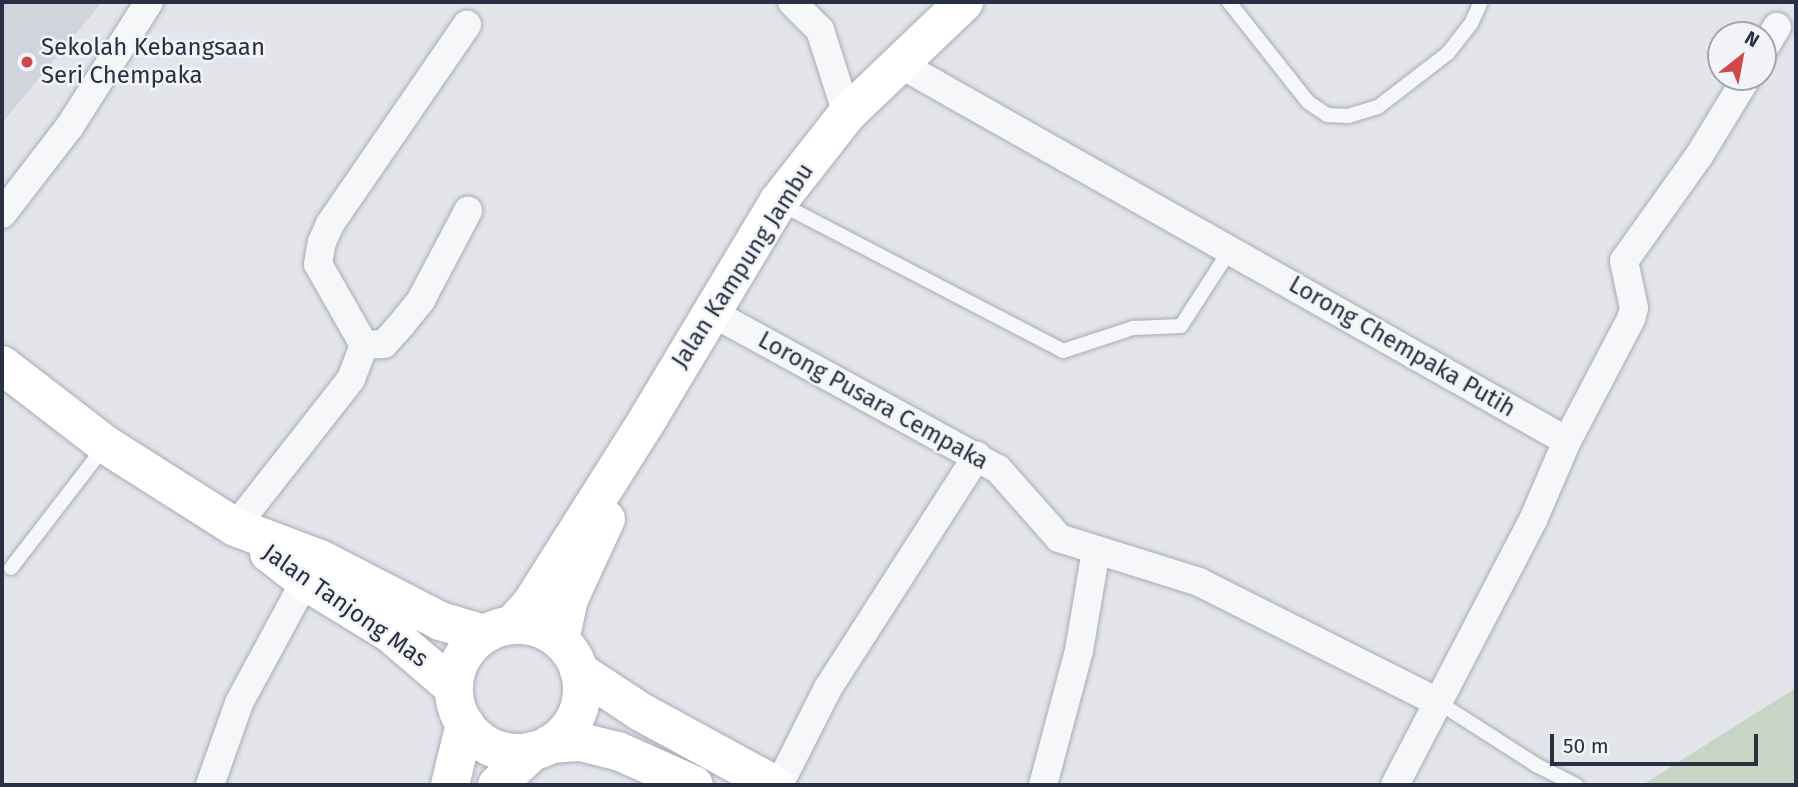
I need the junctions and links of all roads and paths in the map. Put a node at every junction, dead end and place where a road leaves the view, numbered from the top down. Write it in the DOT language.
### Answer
graph roads {
  1 [pos="149,2"];
  2 [pos="792,2"];
  3 [pos="964,2"];
  4 [pos="1228,2"];
  5 [pos="1481,2"];
  6 [pos="467,25"];
  7 [pos="900,64"];
  8 [pos="1738,91"];
  9 [pos="847,114"];
  10 [pos="778,202"];
  11 [pos="468,211"];
  12 [pos="2,214"];
  13 [pos="1230,250"];
  14 [pos="709,311"];
  15 [pos="364,345"];
  16 [pos="2,365"];
  17 [pos="649,417"];
  18 [pos="1567,441"];
  19 [pos="106,445"];
  20 [pos="977,456"];
  21 [pos="235,527"];
  22 [pos="1096,551"];
  23 [pos="10,568"];
  24 [pos="305,582"];
  25 [pos="498,629"];
  26 [pos="570,656"];
  27 [pos="453,687"];
  28 [pos="1438,702"];
  29 [pos="465,724"];
  30 [pos="541,747"];
  31 [pos="210,785"];
  32 [pos="450,785"];
  33 [pos="497,785"];
  34 [pos="694,785"];
  35 [pos="777,785"];
  36 [pos="1043,785"];
  37 [pos="1395,785"];
  38 [pos="1576,785"];
  1 -- 12 [label="street"];
  2 -- 9 [label="street"];
  3 -- 7 [label="main road, Jalan Kampung Jambu"];
  4 -- 5 [label="lane"];
  6 -- 15 [label="street"];
  7 -- 9 [label="main road, Jalan Kampung Jambu"];
  7 -- 13 [label="street, Lorong Chempaka Putih"];
  8 -- 18 [label="street"];
  9 -- 10 [label="main road, Jalan Kampung Jambu"];
  10 -- 13 [label="lane"];
  10 -- 14 [label="main road, Jalan Kampung Jambu"];
  11 -- 15 [label="street"];
  13 -- 18 [label="street, Lorong Chempaka Putih"];
  14 -- 17 [label="main road, Jalan Kampung Jambu"];
  14 -- 20 [label="street, Lorong Pusara Cempaka"];
  15 -- 21 [label="street"];
  16 -- 19 [label="main road"];
  17 -- 25 [label="main road, Jalan Kampung Jambu"];
  17 -- 26 [label="main road, Jalan Kampung Jambu"];
  18 -- 28 [label="street"];
  19 -- 21 [label="main road"];
  19 -- 23 [label="lane"];
  20 -- 22 [label="street, Lorong Pusara Cempaka"];
  20 -- 35 [label="street"];
  21 -- 24 [label="main road, Jalan Tanjong Mas"];
  21 -- 25 [label="main road"];
  22 -- 28 [label="street, Lorong Pusara Cempaka"];
  22 -- 36 [label="street"];
  24 -- 27 [label="main road, Jalan Tanjong Mas"];
  24 -- 31 [label="street"];
  25 -- 26 [label="main road"];
  25 -- 27 [label="main road"];
  26 -- 30 [label="main road"];
  26 -- 35 [label="main road"];
  27 -- 29 [label="main road"];
  28 -- 37 [label="street"];
  28 -- 38 [label="lane"];
  29 -- 30 [label="main road"];
  29 -- 32 [label="main road"];
  30 -- 33 [label="main road"];
  30 -- 34 [label="main road"];
}
